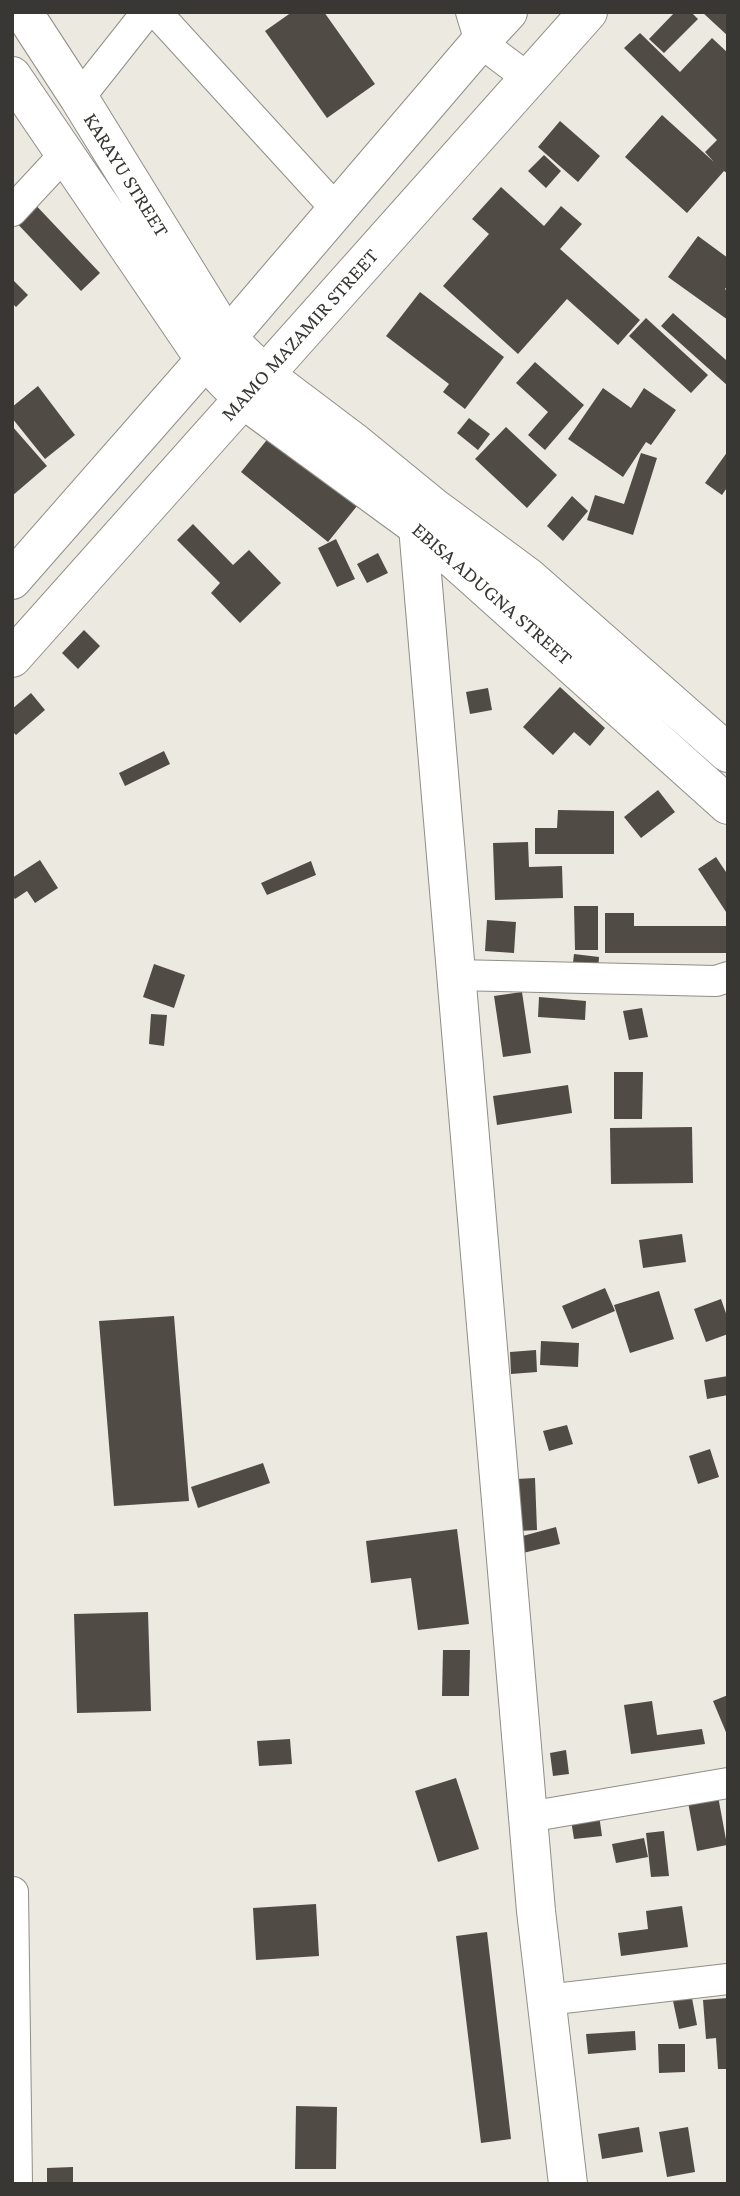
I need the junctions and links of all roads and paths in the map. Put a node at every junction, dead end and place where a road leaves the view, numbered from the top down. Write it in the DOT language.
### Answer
graph roads {
  1 [pos="23,12"];
  2 [pos="147,12"];
  3 [pos="156,12"];
  4 [pos="508,12"];
  5 [pos="588,12"];
  6 [pos="476,27"];
  7 [pos="12,76"];
  8 [pos="528,79"];
  9 [pos="79,97"];
  10 [pos="64,155"];
  11 [pos="336,209"];
  12 [pos="12,211"];
  13 [pos="216,349"];
  14 [pos="254,387"];
  15 [pos="418,527"];
  16 [pos="12,580"];
  17 [pos="12,658"];
  18 [pos="728,753"];
  19 [pos="728,805"];
  20 [pos="456,975"];
  21 [pos="728,977"];
  22 [pos="728,1783"];
  23 [pos="528,1817"];
  24 [pos="13,1892"];
  25 [pos="728,1979"];
  26 [pos="546,2000"];
  27 [pos="17,2184"];
  28 [pos="568,2184"];
  1 -- 9 [label="main road, KARAYU STREET"];
  2 -- 9 [label="street"];
  3 -- 11 [label="street"];
  4 -- 6 [label="main road"];
  5 -- 8 [label="main road, MAMO MAZAMIR STREET"];
  6 -- 8 [label="street"];
  6 -- 11 [label="main road"];
  7 -- 10 [label="main road, KARAYU STREET"];
  8 -- 14 [label="main road, MAMO MAZAMIR STREET"];
  9 -- 13 [label="main road, KARAYU STREET"];
  10 -- 12 [label="street"];
  10 -- 13 [label="main road, KARAYU STREET"];
  11 -- 13 [label="main road"];
  13 -- 14 [label="main road"];
  13 -- 16 [label="main road"];
  14 -- 15 [label="main road, EBISA ADUGNA STREET"];
  14 -- 17 [label="main road, MAMO MAZAMIR STREET"];
  14 -- 18 [label="main road, EBISA ADUGNA STREET"];
  15 -- 19 [label="main road, EBISA ADUGNA STREET"];
  15 -- 20 [label="main road"];
  20 -- 21 [label="street"];
  20 -- 23 [label="main road"];
  22 -- 23 [label="street"];
  23 -- 26 [label="main road"];
  24 -- 27 [label="street"];
  25 -- 26 [label="street"];
  26 -- 28 [label="main road"];
}
